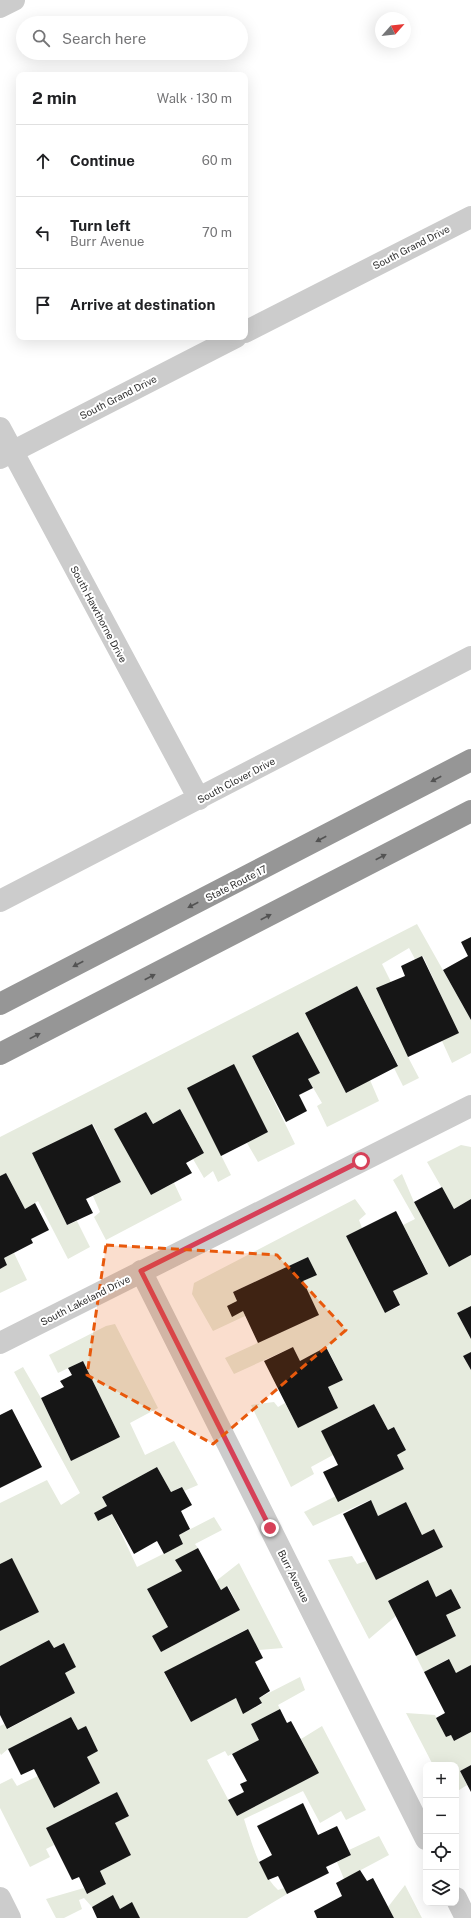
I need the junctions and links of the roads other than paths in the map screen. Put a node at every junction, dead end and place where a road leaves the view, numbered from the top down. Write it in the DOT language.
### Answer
graph roads {
  1 [pos="14,0"];
  2 [pos="0,7"];
  3 [pos="471,217"];
  4 [pos="248,330"];
  5 [pos="230,340"];
  6 [pos="0,428"];
  7 [pos="6,455"];
  8 [pos="471,657"];
  9 [pos="471,760"];
  10 [pos="199,799"];
  11 [pos="471,811"];
  12 [pos="0,901"];
  13 [pos="0,1004"];
  14 [pos="0,1054"];
  15 [pos="471,1106"];
  16 [pos="141,1271"];
  17 [pos="0,1343"];
  18 [pos="424,1834"];
  19 [pos="0,1898"];
  20 [pos="459,1904"];
  21 [pos="10,1918"];
  22 [pos="466,1918"];
  1 -- 2 [label="street"];
  3 -- 4 [label="street, South Grand Drive"];
  5 -- 7 [label="street, South Grand Drive"];
  6 -- 7 [label="street, South Hawthorne Drive"];
  7 -- 10 [label="street, South Hawthorne Drive"];
  8 -- 10 [label="street, South Clover Drive"];
  9 -- 13 [label="highway, State Route 17, one-way"];
  10 -- 12 [label="street, South Clover Drive"];
  14 -- 11 [label="highway, one-way"];
  15 -- 16 [label="street, South Lakeland Drive"];
  16 -- 17 [label="street, South Lakeland Drive"];
  16 -- 18 [label="street, Burr Avenue"];
  19 -- 21 [label="street"];
  20 -- 22 [label="street"];
}
